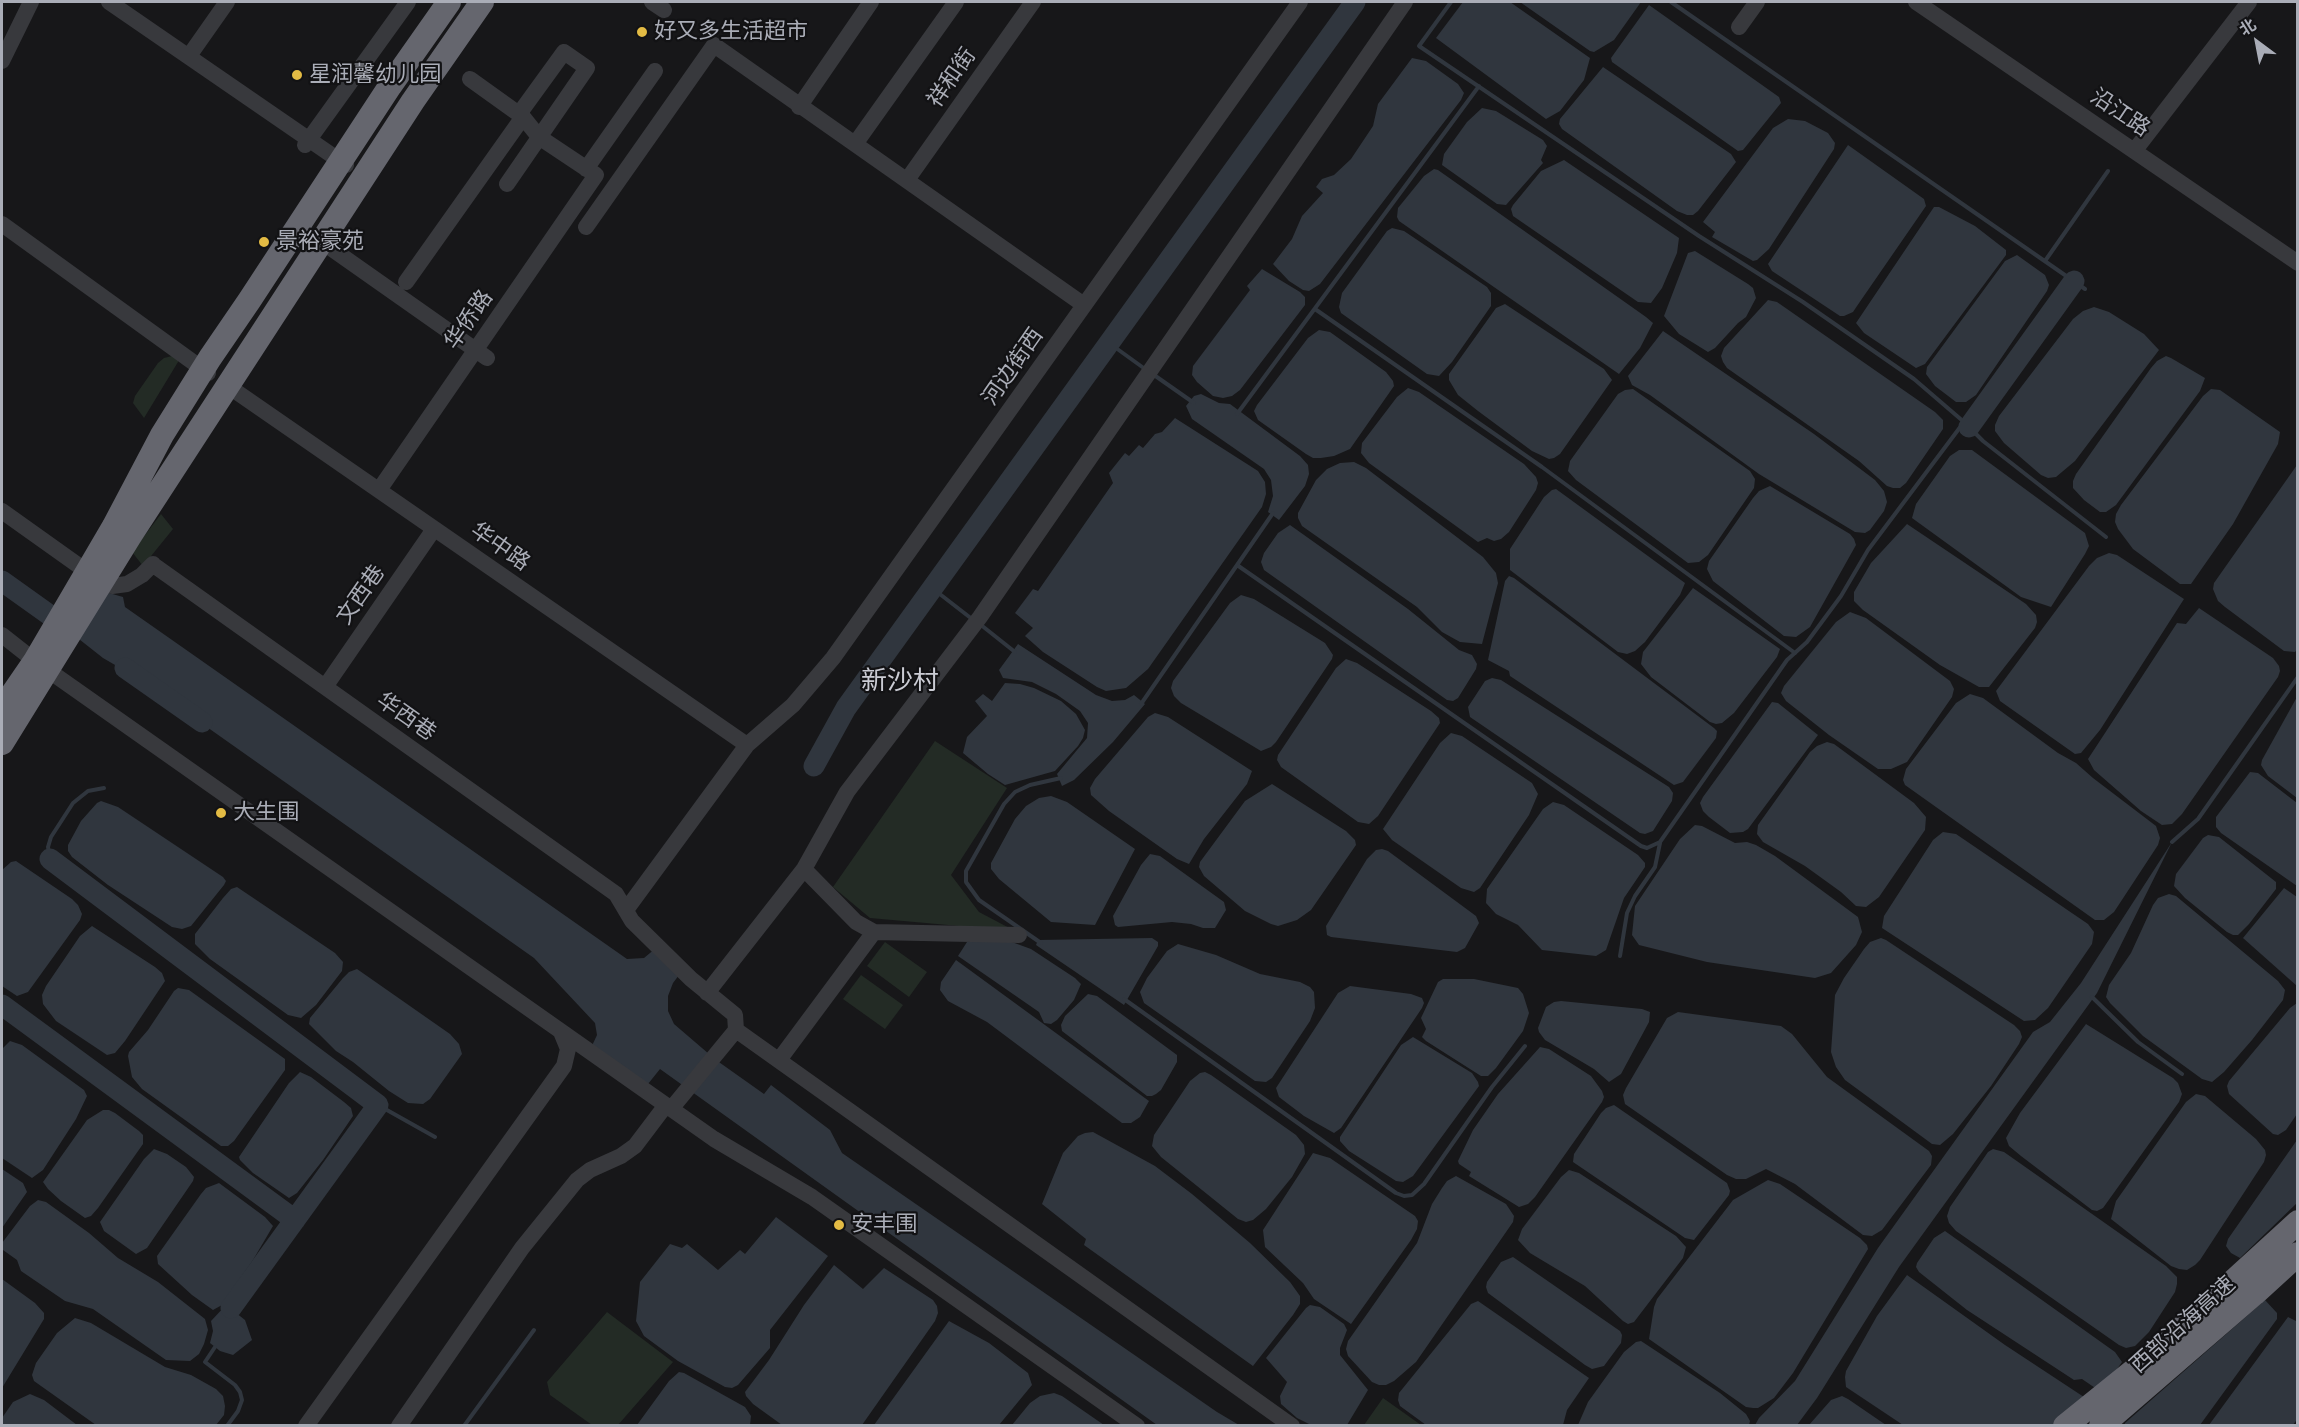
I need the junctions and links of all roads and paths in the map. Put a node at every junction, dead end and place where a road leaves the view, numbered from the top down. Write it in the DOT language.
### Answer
graph roads {
  1 [pos="31,2"];
  2 [pos="110,2"];
  3 [pos="227,2"];
  4 [pos="401,2"];
  5 [pos="449,2"];
  6 [pos="483,2"];
  7 [pos="871,2"];
  8 [pos="956,2"];
  9 [pos="1033,2"];
  10 [pos="1300,2"];
  11 [pos="1405,2"];
  12 [pos="1757,2"];
  13 [pos="1916,2"];
  14 [pos="2249,2"];
  15 [pos="1739,27"];
  16 [pos="189,56"];
  17 [pos="2,62"];
  18 [pos="655,71"];
  19 [pos="470,79"];
  20 [pos="800,106"];
  21 [pos="521,115"];
  22 [pos="539,137"];
  23 [pos="855,144"];
  24 [pos="305,145"];
  25 [pos="2135,150"];
  26 [pos="346,165"];
  27 [pos="591,172"];
  28 [pos="907,180"];
  29 [pos="507,184"];
  30 [pos="2,224"];
  31 [pos="586,227"];
  32 [pos="315,237"];
  33 [pos="2298,263"];
  34 [pos="406,282"];
  35 [pos="1084,305"];
  36 [pos="487,358"];
  37 [pos="208,373"];
  38 [pos="228,386"];
  39 [pos="379,490"];
  40 [pos="2,511"];
  41 [pos="434,529"];
  42 [pos="122,531"];
  43 [pos="2,635"];
  44 [pos="48,656"];
  45 [pos="325,687"];
  46 [pos="2,709"];
  47 [pos="2,743"];
  48 [pos="747,745"];
  49 [pos="804,869"];
  50 [pos="626,910"];
  51 [pos="874,932"];
  52 [pos="1019,935"];
  53 [pos="707,993"];
  54 [pos="736,1030"];
  55 [pos="561,1031"];
  56 [pos="779,1060"];
  57 [pos="669,1107"];
  58 [pos="2298,1222"];
  59 [pos="2298,1254"];
  60 [pos="306,1425"];
  61 [pos="399,1425"];
  62 [pos="1137,1425"];
  63 [pos="1292,1425"];
  64 [pos="2065,1425"];
  65 [pos="2100,1425"];
  1 -- 17 [label="street"];
  2 -- 16 [label="street"];
  3 -- 16 [label="street"];
  4 -- 24 [label="street"];
  5 -- 42 [label="highway"];
  6 -- 38 [label="highway"];
  7 -- 20 [label="street"];
  8 -- 23 [label="street"];
  9 -- 28 [label="street, 祥和街"];
  10 -- 35 [label="street, 河边街西"];
  11 -- 49 [label="street"];
  12 -- 15 [label="street"];
  13 -- 25 [label="street, 沿江路"];
  14 -- 25 [label="street"];
  16 -- 26 [label="street"];
  18 -- 27 [label="street, 华侨路"];
  19 -- 21 [label="street"];
  20 -- 23 [label="street"];
  20 -- 31 [label="street"];
  21 -- 22 [label="street"];
  21 -- 22 [label="street"];
  21 -- 34 [label="street"];
  22 -- 27 [label="street"];
  22 -- 29 [label="street"];
  23 -- 28 [label="street"];
  25 -- 33 [label="street, 沿江路"];
  27 -- 39 [label="street, 华侨路"];
  28 -- 35 [label="street"];
  30 -- 37 [label="street"];
  32 -- 36 [label="street"];
  35 -- 48 [label="street, 河边街西"];
  38 -- 39 [label="street, 华中路"];
  38 -- 42 [label="highway"];
  39 -- 41 [label="street, 华中路"];
  40 -- 45 [label="street, 华西巷"];
  41 -- 45 [label="street, 文西巷"];
  41 -- 48 [label="street, 华中路"];
  42 -- 44 [label="highway"];
  43 -- 44 [label="street"];
  44 -- 46 [label="highway"];
  44 -- 47 [label="highway"];
  44 -- 55 [label="street"];
  45 -- 50 [label="street, 华西巷"];
  48 -- 50 [label="street, 河边街西"];
  49 -- 51 [label="street"];
  49 -- 53 [label="street"];
  50 -- 53 [label="street, 华西巷"];
  51 -- 52 [label="street"];
  51 -- 56 [label="street"];
  53 -- 54 [label="street, 华西巷"];
  54 -- 56 [label="street"];
  54 -- 57 [label="street"];
  55 -- 57 [label="street"];
  55 -- 60 [label="street"];
  56 -- 63 [label="street"];
  57 -- 61 [label="street"];
  57 -- 62 [label="street"];
  58 -- 64 [label="highway, 西部沿海高速"];
  59 -- 65 [label="highway, 西部沿海高速"];
}
